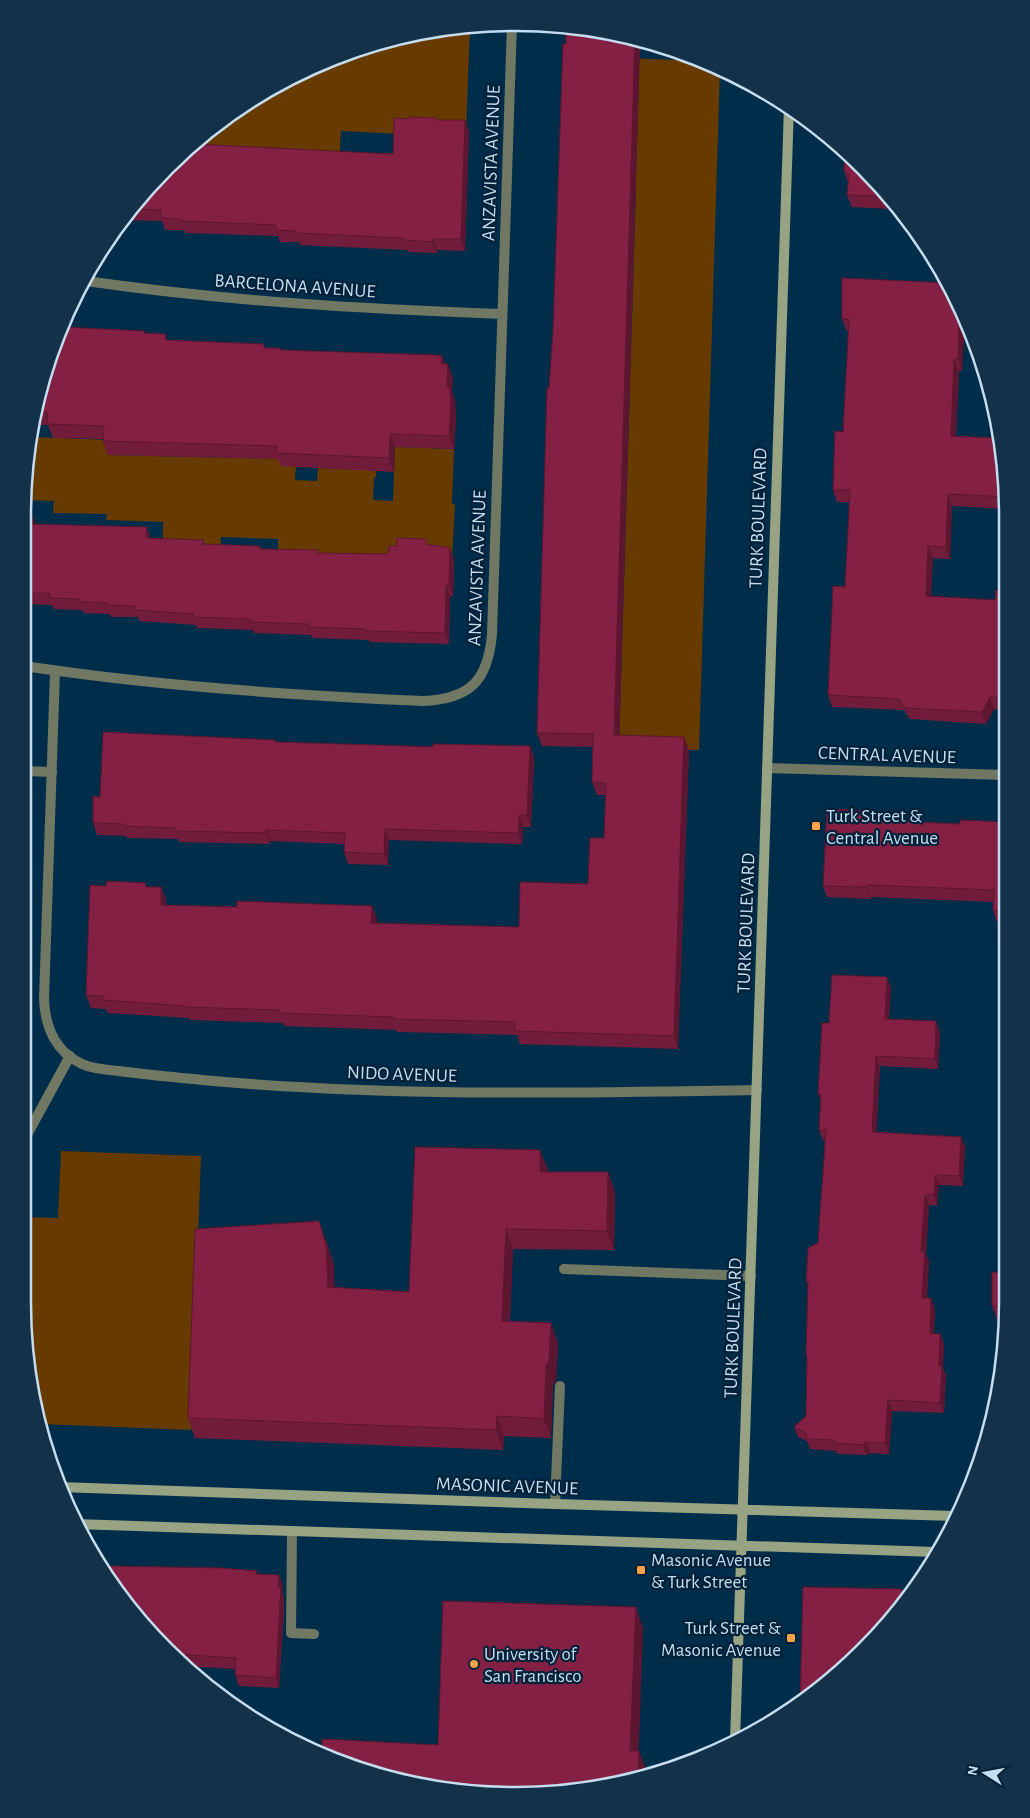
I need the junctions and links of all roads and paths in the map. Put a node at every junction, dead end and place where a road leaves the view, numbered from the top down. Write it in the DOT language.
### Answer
graph roads {
  1 [pos="512,31"];
  2 [pos="789,116"];
  3 [pos="91,282"];
  4 [pos="502,314"];
  5 [pos="31,667"];
  6 [pos="55,671"];
  7 [pos="767,768"];
  8 [pos="31,771"];
  9 [pos="52,772"];
  10 [pos="999,775"];
  11 [pos="70,1056"];
  12 [pos="757,1090"];
  13 [pos="31,1128"];
  14 [pos="564,1269"];
  15 [pos="751,1276"];
  16 [pos="560,1386"];
  17 [pos="68,1487"];
  18 [pos="555,1504"];
  19 [pos="743,1509"];
  20 [pos="950,1516"];
  21 [pos="85,1524"];
  22 [pos="292,1530"];
  23 [pos="743,1546"];
  24 [pos="930,1552"];
  25 [pos="314,1634"];
  26 [pos="735,1734"];
  1 -- 4 [label="street, ANZAVISTA AVENUE"];
  2 -- 7 [label="main road, TURK BOULEVARD"];
  3 -- 4 [label="street, BARCELONA AVENUE"];
  4 -- 6 [label="street, ANZAVISTA AVENUE"];
  5 -- 6 [label="street, ANZAVISTA AVENUE"];
  6 -- 9 [label="street, NIDO AVENUE"];
  7 -- 10 [label="street, CENTRAL AVENUE"];
  7 -- 12 [label="main road, TURK BOULEVARD"];
  8 -- 9 [label="street"];
  9 -- 11 [label="street, NIDO AVENUE"];
  11 -- 12 [label="street, NIDO AVENUE"];
  11 -- 13 [label="street"];
  12 -- 15 [label="main road, TURK BOULEVARD"];
  14 -- 15 [label="street"];
  15 -- 19 [label="main road, TURK BOULEVARD"];
  16 -- 18 [label="street"];
  17 -- 18 [label="main road, MASONIC AVENUE"];
  18 -- 19 [label="main road, MASONIC AVENUE"];
  19 -- 20 [label="main road, MASONIC AVENUE"];
  19 -- 23 [label="main road, TURK BOULEVARD"];
  21 -- 22 [label="main road"];
  22 -- 23 [label="main road"];
  22 -- 25 [label="street"];
  23 -- 24 [label="main road"];
  23 -- 26 [label="main road, TURK BOULEVARD"];
}
